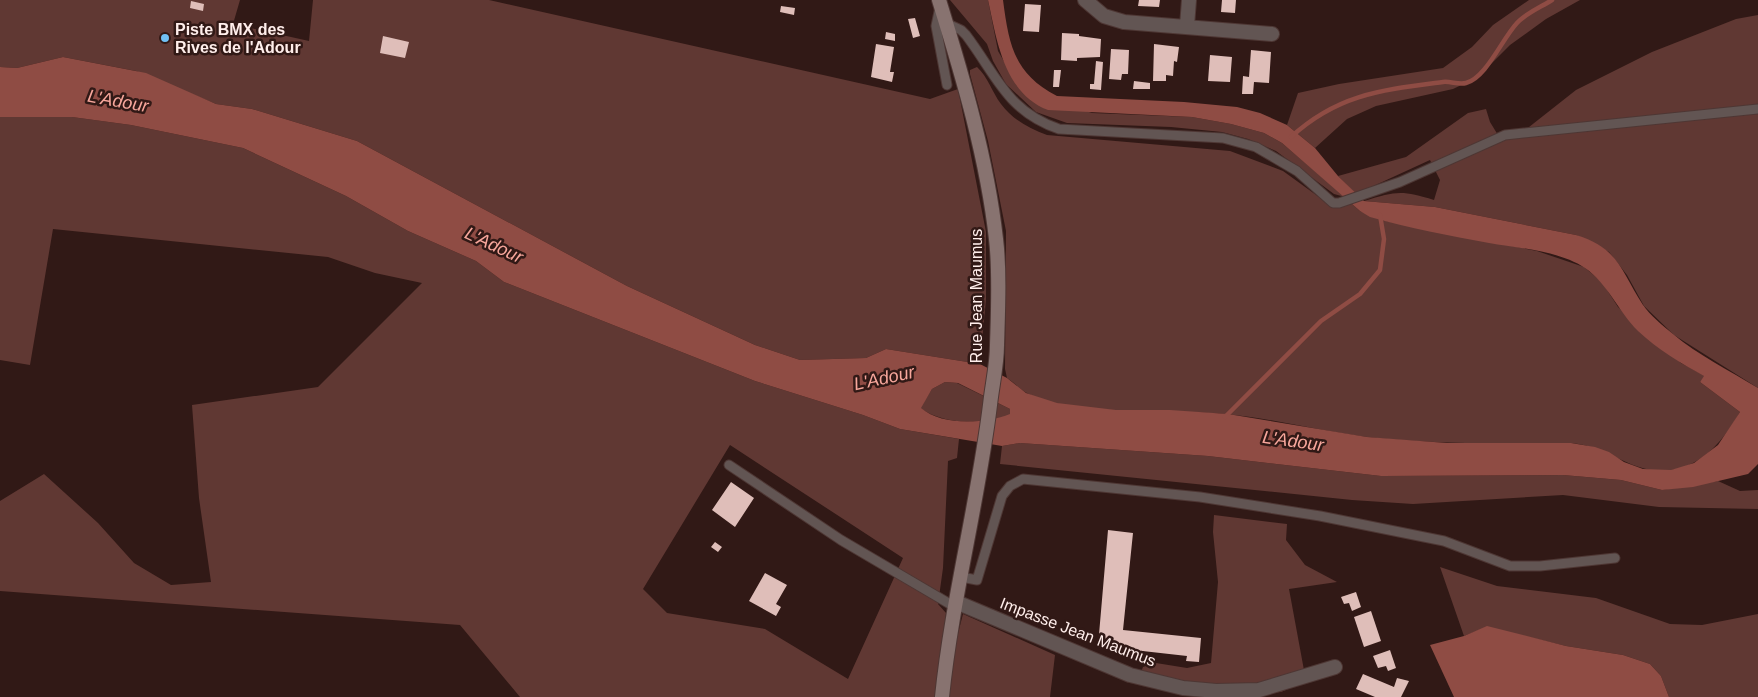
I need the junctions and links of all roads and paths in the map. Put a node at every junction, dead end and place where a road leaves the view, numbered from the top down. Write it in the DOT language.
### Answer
graph roads {
  1 [pos="1085,0"];
  2 [pos="1189,0"];
  3 [pos="940,2"];
  4 [pos="948,24"];
  5 [pos="1187,26"];
  6 [pos="1272,34"];
  7 [pos="947,85"];
  8 [pos="1758,109"];
  9 [pos="729,466"];
  10 [pos="1615,558"];
  11 [pos="961,577"];
  12 [pos="956,604"];
  13 [pos="1335,667"];
  14 [pos="943,691"];
  1 -- 5 [label="street"];
  2 -- 5 [label="street"];
  3 -- 4 [label="main road, Rue Jean Maumus"];
  3 -- 7 [label="lane"];
  4 -- 8 [label="lane"];
  4 -- 11 [label="main road, Rue Jean Maumus"];
  5 -- 6 [label="street"];
  9 -- 12 [label="lane"];
  10 -- 11 [label="lane"];
  11 -- 12 [label="main road, Rue Jean Maumus"];
  12 -- 13 [label="street, Impasse Jean Maumus"];
  12 -- 14 [label="main road, Rue Jean Maumus"];
}
